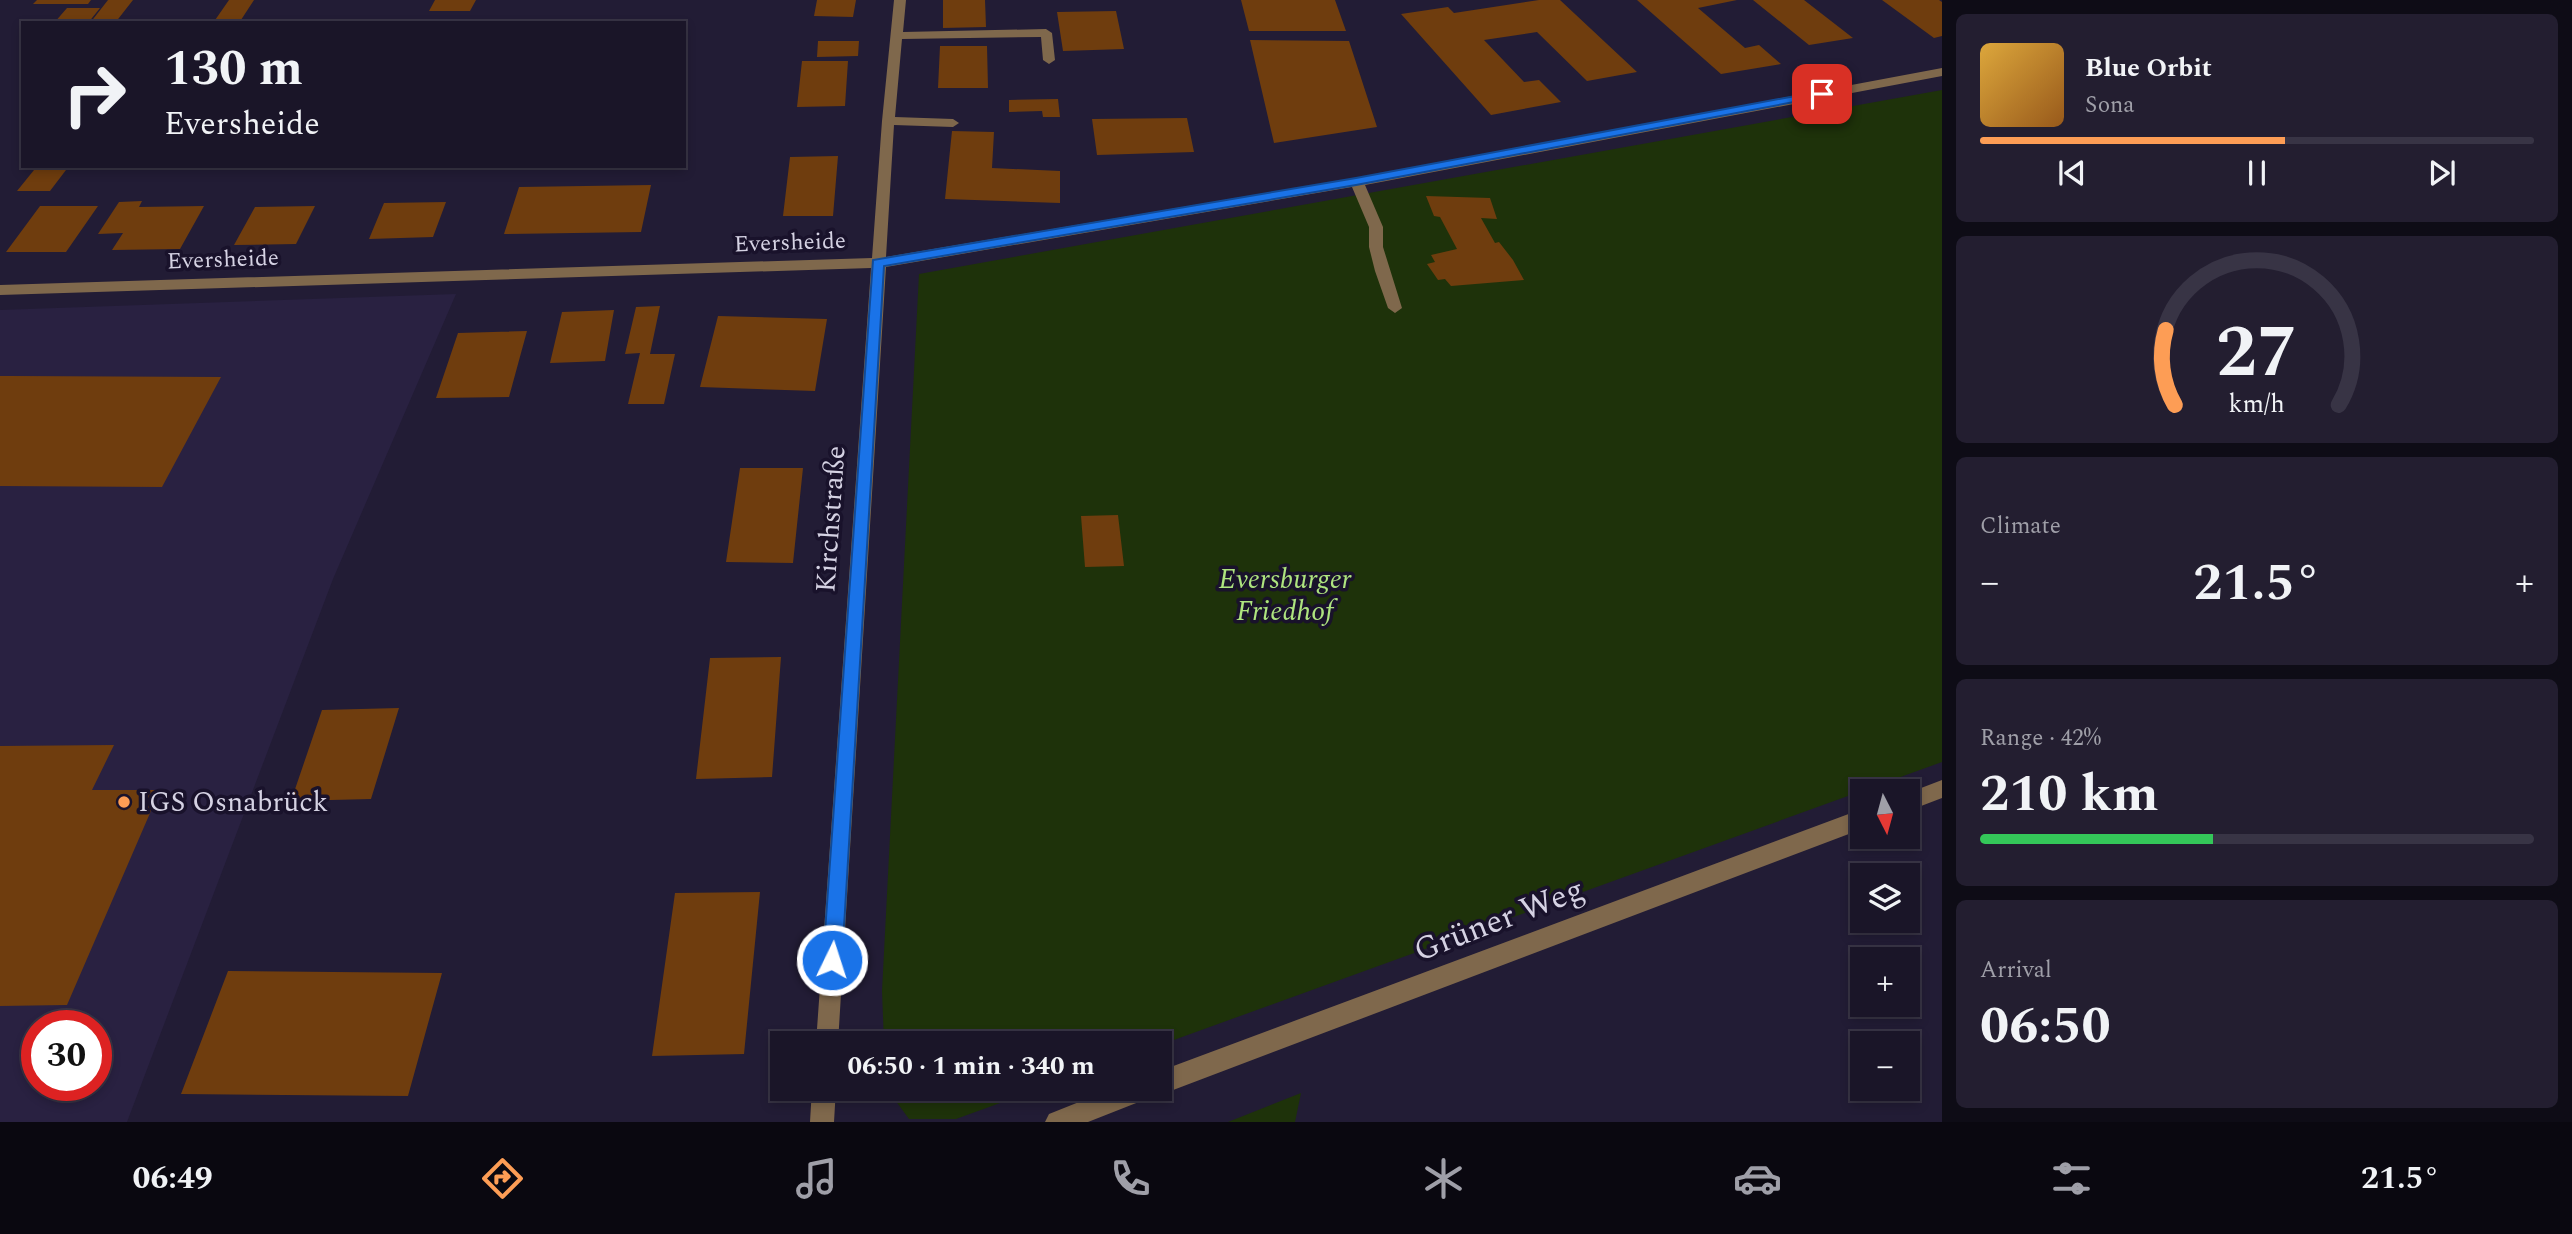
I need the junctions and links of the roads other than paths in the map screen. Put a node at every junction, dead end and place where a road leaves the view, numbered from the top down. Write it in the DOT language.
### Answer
graph roads {
  1 [pos="900,0"];
  2 [pos="897,36"];
  3 [pos="1049,60"];
  4 [pos="1942,72"];
  5 [pos="888,121"];
  6 [pos="953,123"];
  7 [pos="1356,182"];
  8 [pos="878,263"];
  9 [pos="0,290"];
  10 [pos="1395,308"];
  11 [pos="1942,789"];
  12 [pos="1920,797"];
  13 [pos="1850,824"];
  14 [pos="828,1031"];
  15 [pos="1172,1078"];
  16 [pos="823,1101"];
  17 [pos="1112,1101"];
  18 [pos="822,1122"];
  19 [pos="1057,1122"];
  1 -- 2 [label="street, Kirchstraße"];
  2 -- 3 [label="street"];
  2 -- 5 [label="street, Kirchstraße"];
  4 -- 7 [label="street, Eversheide"];
  5 -- 6 [label="street"];
  5 -- 8 [label="street, Kirchstraße"];
  7 -- 8 [label="street, Eversheide"];
  7 -- 10 [label="street"];
  8 -- 9 [label="street, Eversheide"];
  8 -- 14 [label="street, Kirchstraße"];
  11 -- 12 [label="street"];
  13 -- 15 [label="street, Grüner Weg"];
  16 -- 18 [label="street"];
  17 -- 19 [label="street"];
}
